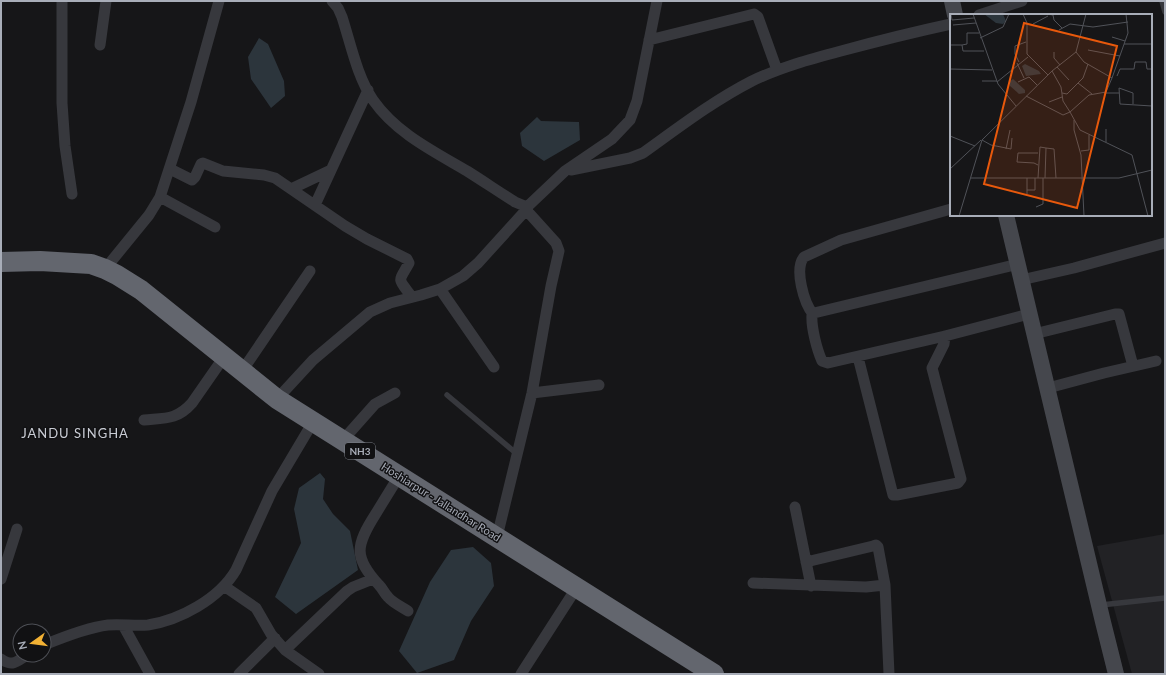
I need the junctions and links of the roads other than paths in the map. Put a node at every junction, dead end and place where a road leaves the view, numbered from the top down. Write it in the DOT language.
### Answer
graph roads {
  1 [pos="62,1"];
  2 [pos="106,1"];
  3 [pos="219,1"];
  4 [pos="657,1"];
  5 [pos="952,1"];
  6 [pos="1022,1"];
  7 [pos="1162,1"];
  8 [pos="336,3"];
  9 [pos="1165,12"];
  10 [pos="956,14"];
  11 [pos="982,14"];
  12 [pos="950,24"];
  13 [pos="649,40"];
  14 [pos="100,45"];
  15 [pos="777,70"];
  16 [pos="368,90"];
  17 [pos="170,169"];
  18 [pos="331,170"];
  19 [pos="565,171"];
  20 [pos="291,189"];
  21 [pos="72,194"];
  22 [pos="160,197"];
  23 [pos="315,205"];
  24 [pos="527,208"];
  25 [pos="950,208"];
  26 [pos="1006,216"];
  27 [pos="216,227"];
  28 [pos="1165,243"];
  29 [pos="1,262"];
  30 [pos="1018,264"];
  31 [pos="105,269"];
  32 [pos="310,271"];
  33 [pos="1021,280"];
  34 [pos="440,289"];
  35 [pos="412,298"];
  36 [pos="813,314"];
  37 [pos="1030,314"];
  38 [pos="1034,334"];
  39 [pos="945,336"];
  40 [pos="224,357"];
  41 [pos="858,357"];
  42 [pos="1156,361"];
  43 [pos="1133,366"];
  44 [pos="494,367"];
  45 [pos="242,371"];
  46 [pos="599,385"];
  47 [pos="1048,388"];
  48 [pos="396,392"];
  49 [pos="532,393"];
  50 [pos="447,395"];
  51 [pos="277,399"];
  52 [pos="144,420"];
  53 [pos="313,422"];
  54 [pos="343,440"];
  55 [pos="518,454"];
  56 [pos="399,476"];
  57 [pos="795,507"];
  58 [pos="17,529"];
  59 [pos="497,537"];
  60 [pos="806,562"];
  61 [pos="1,579"];
  62 [pos="374,579"];
  63 [pos="754,584"];
  64 [pos="885,585"];
  65 [pos="224,586"];
  66 [pos="811,586"];
  67 [pos="577,587"];
  68 [pos="1165,598"];
  69 [pos="1099,605"];
  70 [pos="408,611"];
  71 [pos="123,625"];
  72 [pos="274,638"];
  73 [pos="52,642"];
  74 [pos="285,650"];
  75 [pos="1,659"];
  76 [pos="12,663"];
  77 [pos="150,674"];
  78 [pos="239,674"];
  79 [pos="319,674"];
  80 [pos="521,674"];
  81 [pos="714,674"];
  82 [pos="889,674"];
  83 [pos="1116,674"];
  1 -- 21 [label="street"];
  2 -- 14 [label="street"];
  3 -- 17 [label="street"];
  4 -- 13 [label="street"];
  5 -- 10 [label="street"];
  6 -- 11 [label="street"];
  7 -- 9 [label="lane"];
  8 -- 16 [label="street"];
  12 -- 15 [label="street"];
  13 -- 15 [label="street"];
  13 -- 19 [label="street"];
  15 -- 19 [label="street"];
  16 -- 18 [label="street"];
  16 -- 24 [label="street"];
  17 -- 20 [label="street"];
  17 -- 22 [label="street"];
  18 -- 20 [label="street"];
  18 -- 23 [label="street"];
  19 -- 24 [label="street"];
  20 -- 23 [label="street"];
  22 -- 27 [label="street"];
  22 -- 31 [label="street"];
  23 -- 35 [label="street"];
  24 -- 34 [label="street"];
  24 -- 49 [label="street"];
  25 -- 36 [label="street"];
  26 -- 30 [label="street"];
  28 -- 33 [label="street"];
  29 -- 31 [label="highway, Hoshiarpur - Jallandhar Road / NH3"];
  30 -- 33 [label="street"];
  30 -- 36 [label="street"];
  31 -- 40 [label="highway, Hoshiarpur - Jallandhar Road / NH3"];
  32 -- 45 [label="street"];
  33 -- 37 [label="street"];
  34 -- 35 [label="street"];
  34 -- 44 [label="street"];
  35 -- 51 [label="street"];
  36 -- 41 [label="street"];
  37 -- 38 [label="street"];
  37 -- 39 [label="street"];
  38 -- 43 [label="street"];
  38 -- 47 [label="street"];
  39 -- 41 [label="street"];
  39 -- 41 [label="street"];
  40 -- 45 [label="highway, Hoshiarpur - Jallandhar Road / NH3"];
  40 -- 52 [label="street"];
  42 -- 43 [label="street"];
  43 -- 47 [label="street"];
  45 -- 51 [label="highway, Hoshiarpur - Jallandhar Road / NH3"];
  46 -- 49 [label="street"];
  47 -- 69 [label="street"];
  48 -- 54 [label="street"];
  49 -- 55 [label="street"];
  50 -- 55 [label="lane"];
  51 -- 53 [label="highway, Hoshiarpur - Jallandhar Road / NH3"];
  53 -- 54 [label="highway, Hoshiarpur - Jallandhar Road / NH3"];
  53 -- 65 [label="street"];
  54 -- 56 [label="highway, Hoshiarpur - Jallandhar Road / NH3"];
  55 -- 59 [label="street"];
  56 -- 59 [label="highway, Hoshiarpur - Jallandhar Road / NH3"];
  56 -- 62 [label="street"];
  57 -- 60 [label="street"];
  58 -- 61 [label="street"];
  59 -- 67 [label="highway, Hoshiarpur - Jallandhar Road / NH3"];
  60 -- 64 [label="street"];
  60 -- 66 [label="street"];
  62 -- 70 [label="street"];
  62 -- 74 [label="street"];
  63 -- 66 [label="street"];
  64 -- 66 [label="street"];
  64 -- 82 [label="street"];
  65 -- 71 [label="street"];
  65 -- 72 [label="street"];
  67 -- 80 [label="street"];
  67 -- 81 [label="highway, Hoshiarpur - Jallandhar Road / NH3"];
  68 -- 69 [label="lane"];
  69 -- 83 [label="street"];
  71 -- 73 [label="street"];
  71 -- 77 [label="street"];
  72 -- 74 [label="street"];
  72 -- 78 [label="street"];
  74 -- 79 [label="street"];
  75 -- 76 [label="street"];
}
